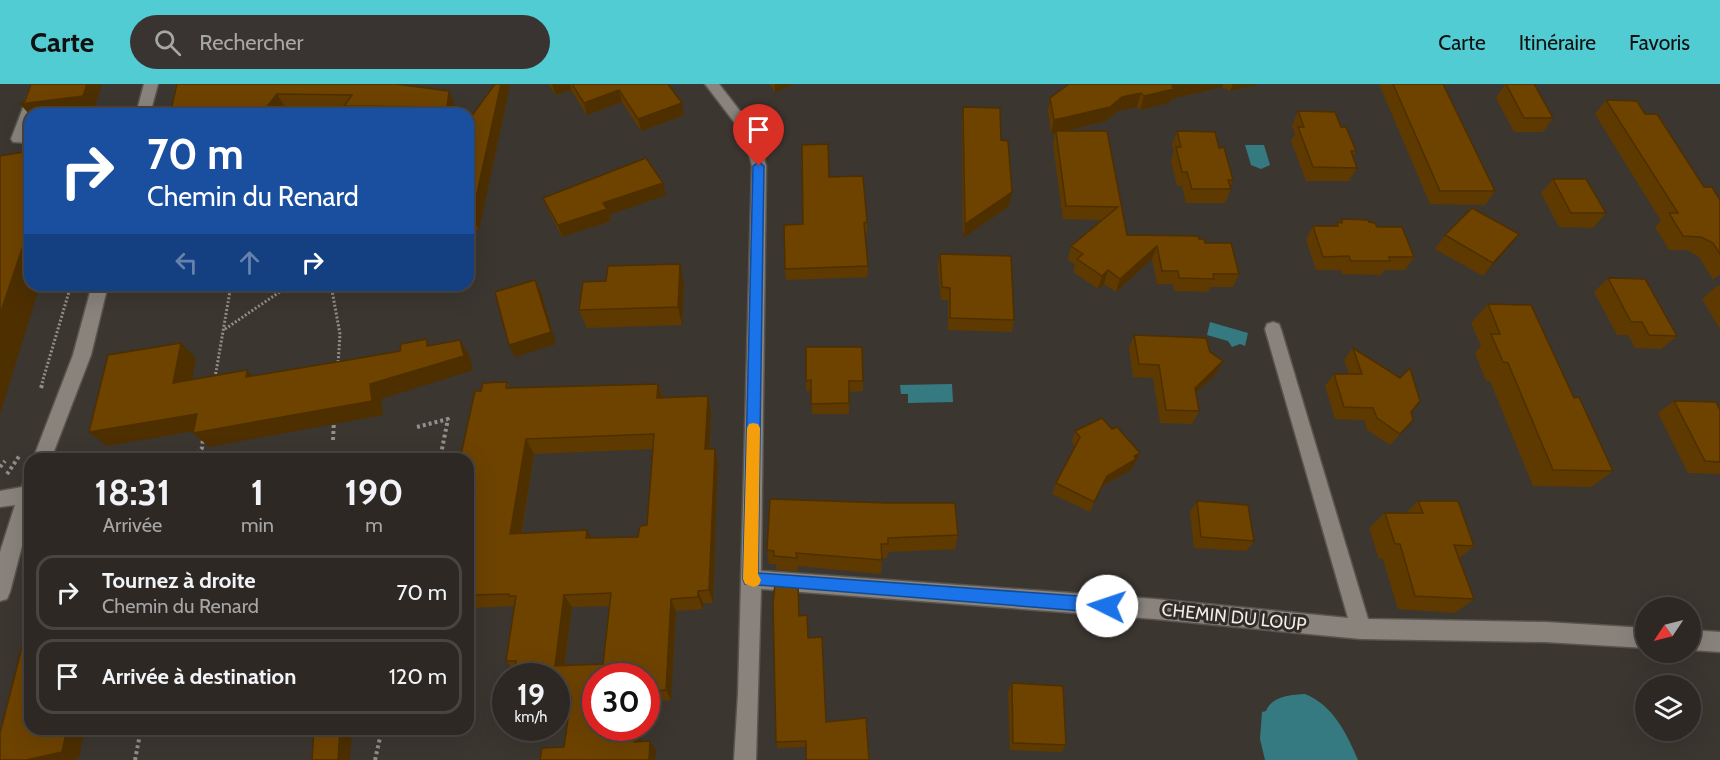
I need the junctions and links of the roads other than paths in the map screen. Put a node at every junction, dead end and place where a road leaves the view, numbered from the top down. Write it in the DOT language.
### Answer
graph roads {
  1 [pos="39,84"];
  2 [pos="151,84"];
  3 [pos="711,84"];
  4 [pos="30,108"];
  5 [pos="145,108"];
  6 [pos="24,124"];
  7 [pos="24,139"];
  8 [pos="98,291"];
  9 [pos="1273,329"];
  10 [pos="44,453"];
  11 [pos="24,492"];
  12 [pos="0,499"];
  13 [pos="24,505"];
  14 [pos="750,579"];
  15 [pos="0,592"];
  16 [pos="1361,629"];
  17 [pos="1635,637"];
  18 [pos="1701,641"];
  19 [pos="1720,642"];
  20 [pos="745,760"];
  1 -- 4 [label="street"];
  2 -- 5 [label="street"];
  3 -- 14 [label="street"];
  6 -- 7 [label="street"];
  8 -- 10 [label="street"];
  9 -- 16 [label="street"];
  11 -- 12 [label="street"];
  13 -- 15 [label="street"];
  14 -- 16 [label="street, CHEMIN DU LOUP"];
  14 -- 20 [label="street"];
  16 -- 17 [label="street, CHEMIN DU LOUP"];
  18 -- 19 [label="street"];
}
